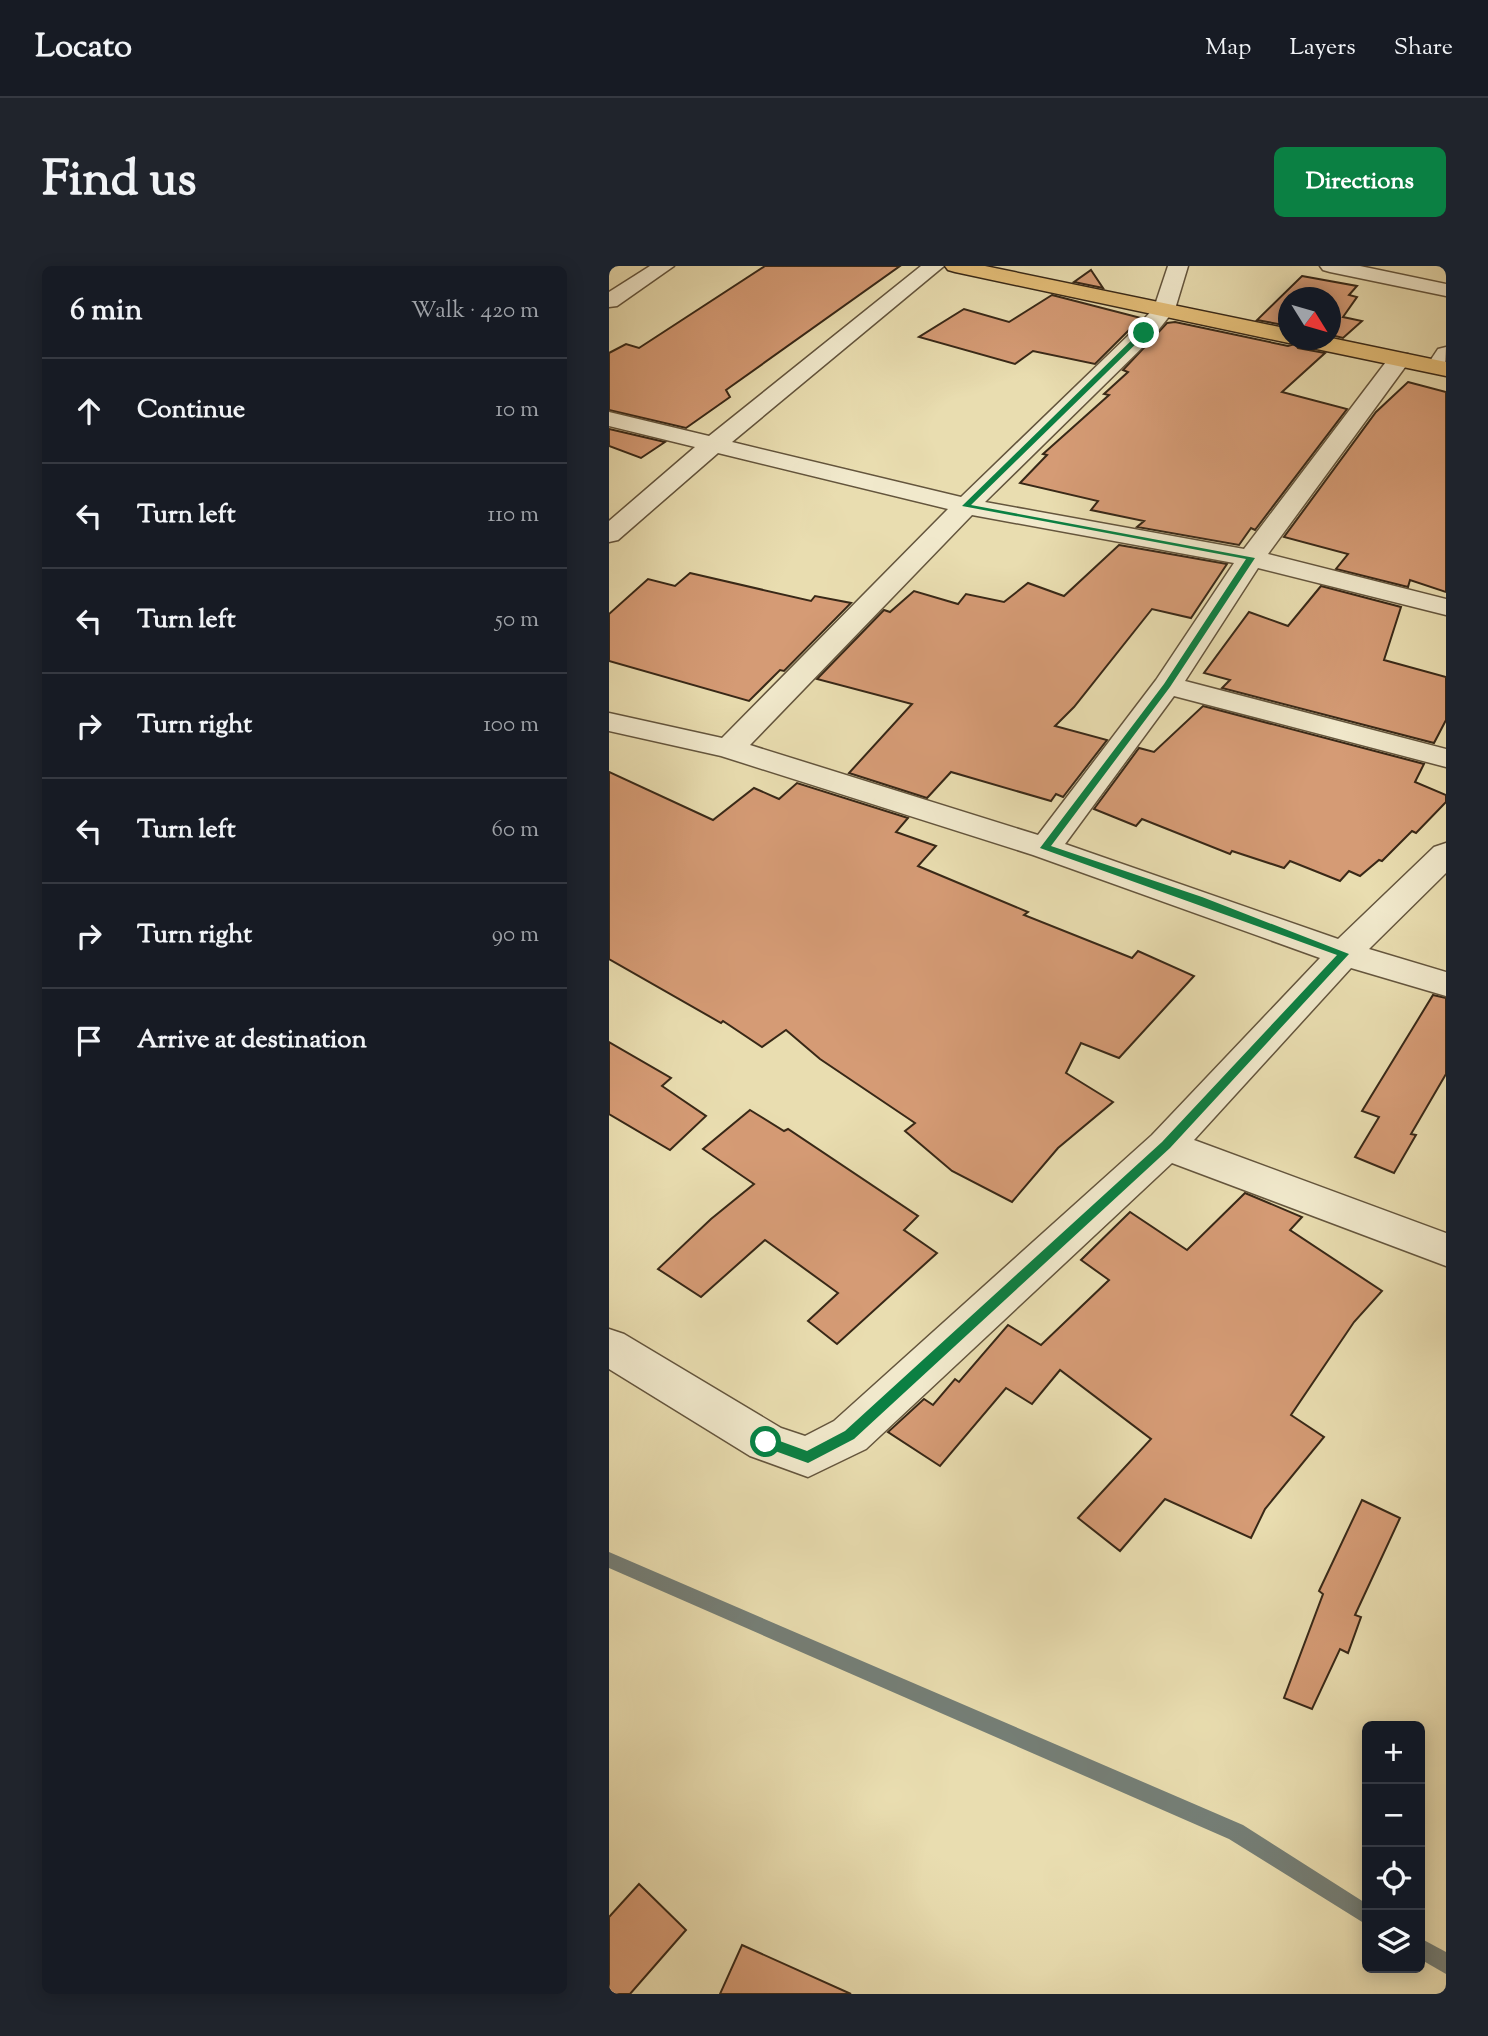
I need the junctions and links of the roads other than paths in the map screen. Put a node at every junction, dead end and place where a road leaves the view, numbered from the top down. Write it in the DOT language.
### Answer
graph roads {
  1 [pos="664,266"];
  2 [pos="934,266"];
  3 [pos="955,266"];
  4 [pos="1178,266"];
  5 [pos="1341,267"];
  6 [pos="1446,290"];
  7 [pos="609,301"];
  8 [pos="1164,309"];
  9 [pos="1278,334"];
  10 [pos="1341,347"];
  11 [pos="1400,359"];
  12 [pos="1443,364"];
  13 [pos="609,419"];
  14 [pos="714,444"];
  15 [pos="966,506"];
  16 [pos="609,534"];
  17 [pos="1251,558"];
  18 [pos="1446,607"];
  19 [pos="1167,685"];
  20 [pos="609,722"];
  21 [pos="729,749"];
  22 [pos="1446,758"];
  23 [pos="1045,848"];
  24 [pos="1446,854"];
  25 [pos="1344,954"];
  26 [pos="1446,984"];
  27 [pos="1166,1145"];
  28 [pos="1446,1250"];
  29 [pos="609,1348"];
  1 -- 7 [label="street"];
  2 -- 14 [label="street"];
  3 -- 8 [label="main road"];
  4 -- 8 [label="street"];
  5 -- 6 [label="street"];
  8 -- 9 [label="main road"];
  8 -- 15 [label="street"];
  10 -- 11 [label="main road"];
  11 -- 12 [label="main road"];
  11 -- 17 [label="street"];
  13 -- 14 [label="street"];
  14 -- 15 [label="street"];
  14 -- 16 [label="street"];
  15 -- 17 [label="street"];
  15 -- 21 [label="street"];
  17 -- 18 [label="street"];
  17 -- 19 [label="street"];
  19 -- 22 [label="street"];
  19 -- 23 [label="street"];
  20 -- 21 [label="street"];
  21 -- 23 [label="street"];
  23 -- 25 [label="street"];
  24 -- 25 [label="street"];
  25 -- 26 [label="street"];
  25 -- 27 [label="street"];
  27 -- 28 [label="street"];
  27 -- 29 [label="street"];
}
